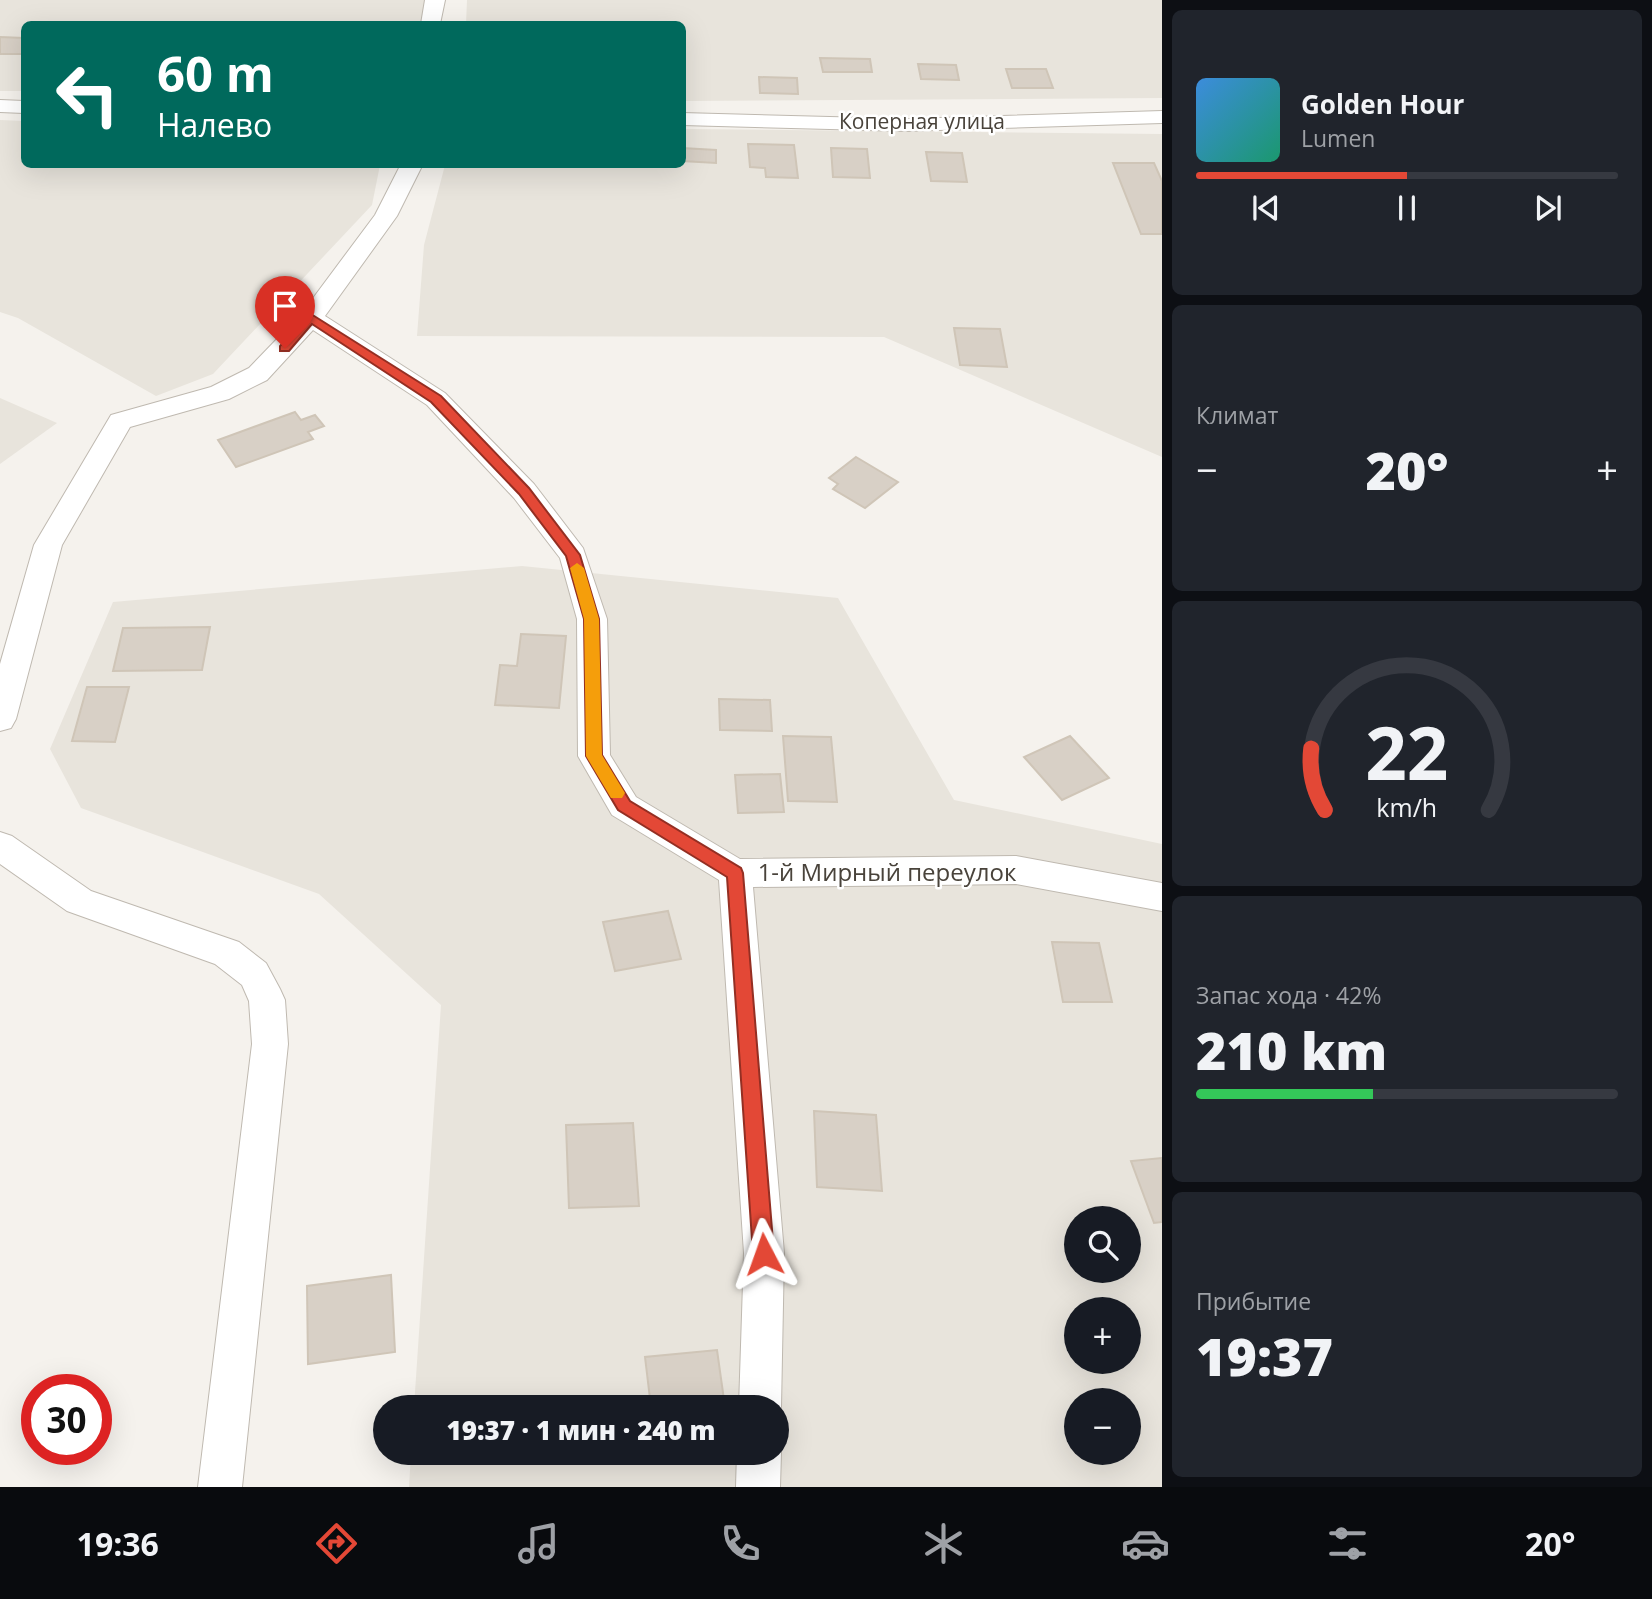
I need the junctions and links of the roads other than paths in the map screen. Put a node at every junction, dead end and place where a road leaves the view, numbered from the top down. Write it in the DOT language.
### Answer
graph roads {
  1 [pos="435,0"];
  2 [pos="432,21"];
  3 [pos="0,106"];
  4 [pos="21,107"];
  5 [pos="1162,117"];
  6 [pos="686,119"];
  7 [pos="410,168"];
  8 [pos="311,318"];
  9 [pos="0,719"];
  10 [pos="0,846"];
  11 [pos="735,873"];
  12 [pos="1162,897"];
  13 [pos="760,1395"];
  14 [pos="759,1465"];
  15 [pos="220,1487"];
  16 [pos="758,1487"];
  1 -- 2 [label="street"];
  3 -- 4 [label="street"];
  5 -- 6 [label="street, Коперная улица"];
  7 -- 8 [label="street"];
  8 -- 9 [label="street"];
  8 -- 11 [label="street"];
  10 -- 15 [label="street"];
  11 -- 12 [label="street, 1-й Мирный переулок"];
  11 -- 13 [label="street"];
  14 -- 16 [label="street"];
}
